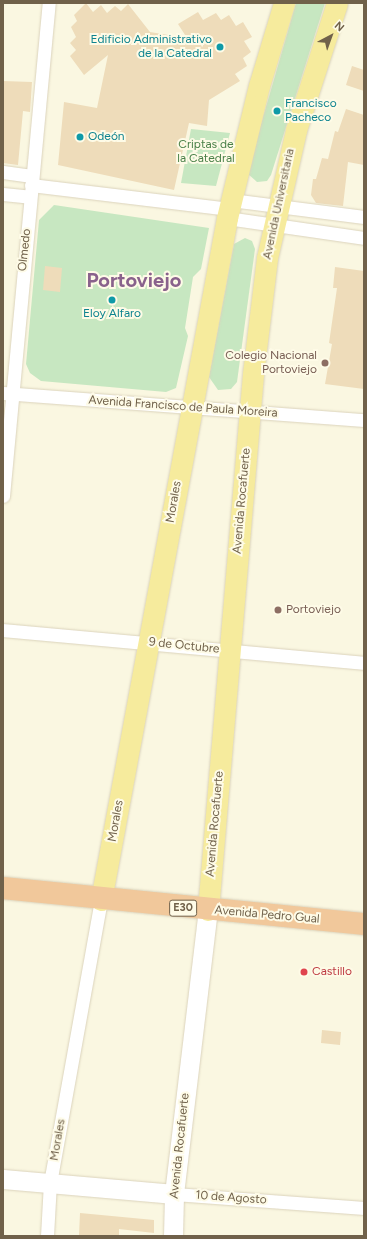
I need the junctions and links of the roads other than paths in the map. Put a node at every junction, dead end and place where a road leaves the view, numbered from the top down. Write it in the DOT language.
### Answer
graph roads {
  1 [pos="49,3"];
  2 [pos="284,3"];
  3 [pos="337,3"];
  4 [pos="3,172"];
  5 [pos="31,186"];
  6 [pos="3,194"];
  7 [pos="229,209"];
  8 [pos="274,215"];
  9 [pos="364,217"];
  10 [pos="364,238"];
  11 [pos="7,394"];
  12 [pos="191,407"];
  13 [pos="250,412"];
  14 [pos="364,420"];
  15 [pos="3,496"];
  16 [pos="3,630"];
  17 [pos="148,643"];
  18 [pos="230,651"];
  19 [pos="364,663"];
  20 [pos="3,888"];
  21 [pos="101,900"];
  22 [pos="208,910"];
  23 [pos="364,924"];
  24 [pos="3,1179"];
  25 [pos="50,1183"];
  26 [pos="174,1194"];
  27 [pos="364,1208"];
  28 [pos="48,1236"];
  29 [pos="173,1236"];
  1 -- 5 [label="street, Olmedo"];
  2 -- 7 [label="main road"];
  3 -- 8 [label="main road, Avenida Universitaria"];
  4 -- 5 [label="street"];
  5 -- 6 [label="street"];
  5 -- 7 [label="street"];
  5 -- 11 [label="street, Olmedo"];
  7 -- 8 [label="street"];
  7 -- 8 [label="street"];
  7 -- 12 [label="main road"];
  8 -- 9 [label="street"];
  8 -- 10 [label="street"];
  8 -- 13 [label="main road, Avenida Universitaria"];
  11 -- 12 [label="street, Avenida Francisco de Paula Moreira"];
  11 -- 15 [label="street, Olmedo"];
  12 -- 13 [label="street, Avenida Francisco de Paula Moreira"];
  12 -- 17 [label="main road, Morales"];
  13 -- 14 [label="street, Avenida Francisco de Paula Moreira"];
  13 -- 18 [label="main road, Avenida Rocafuerte"];
  16 -- 17 [label="street, 9 de Octubre"];
  17 -- 18 [label="street, 9 de Octubre"];
  17 -- 21 [label="main road, Morales"];
  18 -- 19 [label="street, 9 de Octubre"];
  18 -- 22 [label="main road, Avenida Rocafuerte"];
  20 -- 21 [label="highway, Avenida Pedro Gual / E30"];
  21 -- 22 [label="highway, Avenida Pedro Gual / E30"];
  21 -- 25 [label="street, Morales"];
  22 -- 23 [label="highway, Avenida Pedro Gual / E30"];
  22 -- 26 [label="street, Avenida Rocafuerte"];
  24 -- 25 [label="street, 10 de Agosto"];
  25 -- 26 [label="street, 10 de Agosto"];
  25 -- 28 [label="street, Morales"];
  26 -- 27 [label="street, 10 de Agosto"];
  26 -- 29 [label="street, Avenida Rocafuerte"];
}
